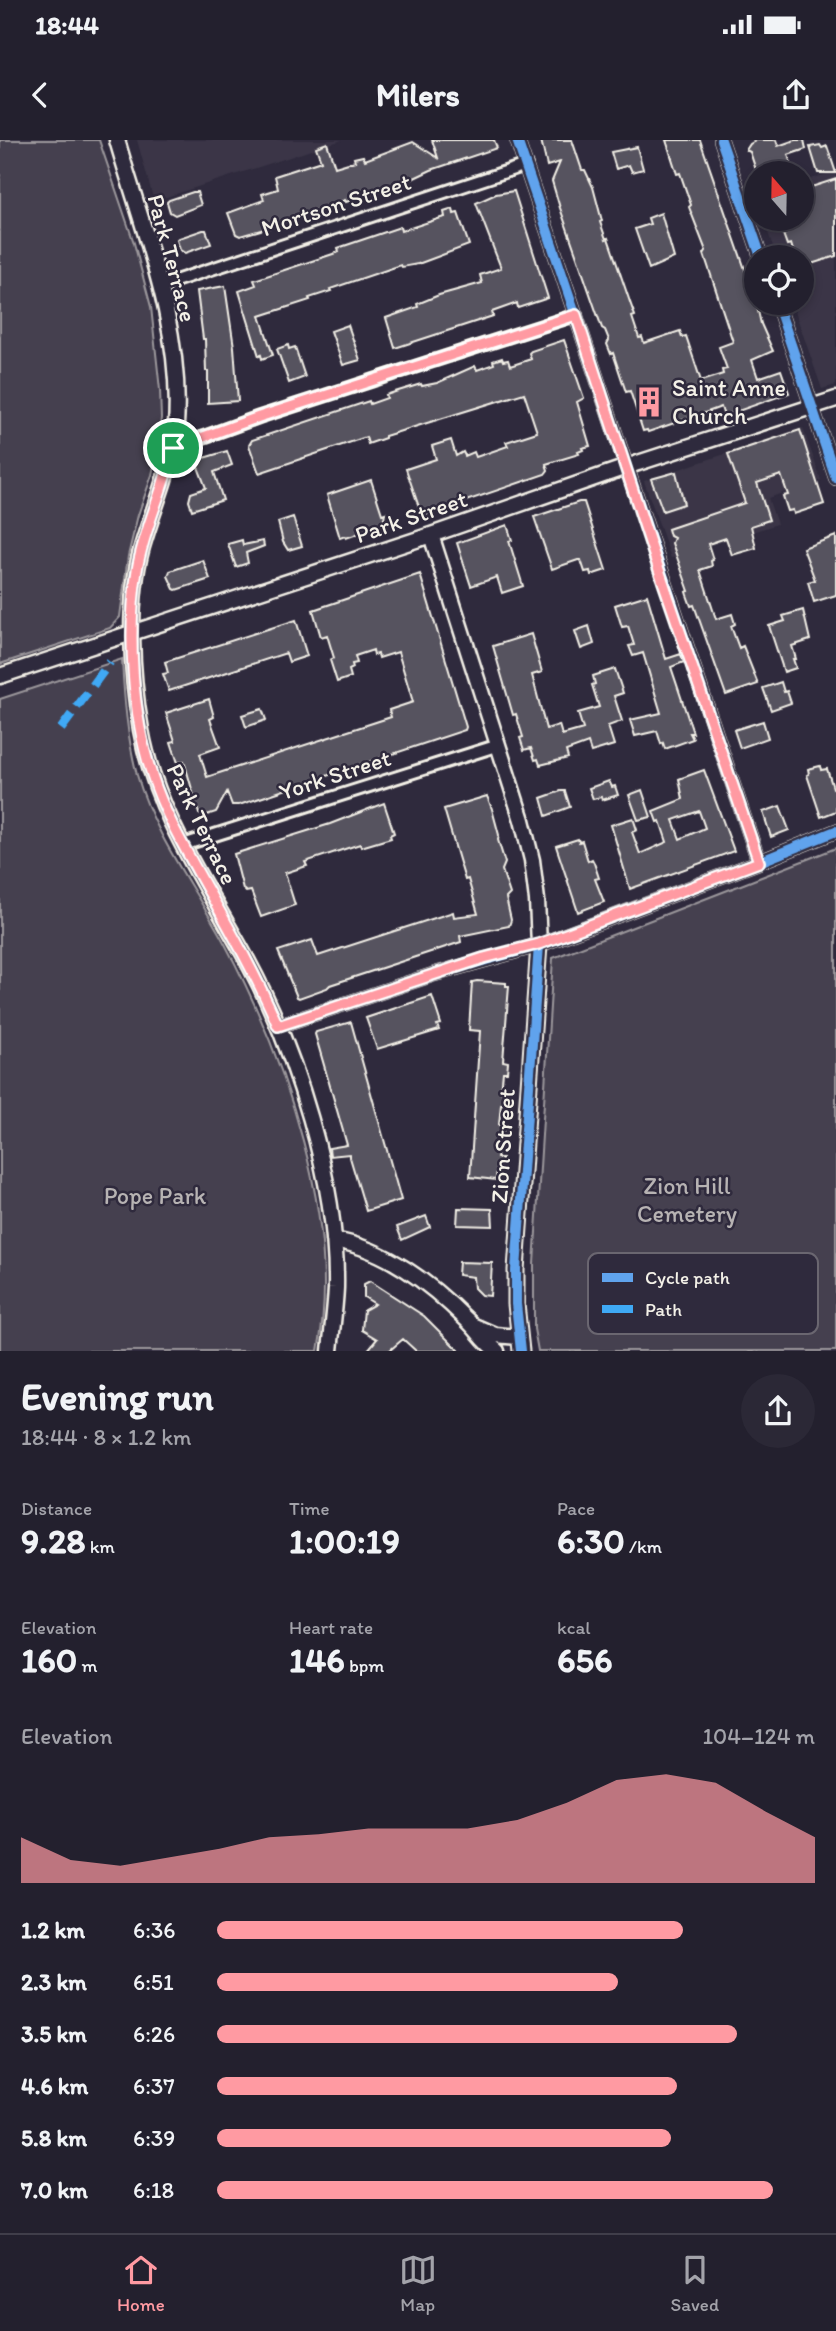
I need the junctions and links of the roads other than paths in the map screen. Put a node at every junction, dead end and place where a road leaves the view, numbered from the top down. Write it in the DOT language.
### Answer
graph roads {
  1 [pos="117,140"];
  2 [pos="517,140"];
  3 [pos="721,140"];
  4 [pos="526,165"];
  5 [pos="757,245"];
  6 [pos="160,286"];
  7 [pos="576,315"];
  8 [pos="781,315"];
  9 [pos="836,399"];
  10 [pos="812,407"];
  11 [pos="173,448"];
  12 [pos="626,468"];
  13 [pos="836,478"];
  14 [pos="431,535"];
  15 [pos="133,633"];
  16 [pos="0,676"];
  17 [pos="499,745"];
  18 [pos="836,831"];
  19 [pos="183,845"];
  20 [pos="759,862"];
  21 [pos="539,944"];
  22 [pos="278,1026"];
  23 [pos="334,1240"];
  24 [pos="474,1326"];
  25 [pos="520,1344"];
  26 [pos="330,1351"];
  27 [pos="497,1351"];
  1 -- 6 [label="main road, Park Terrace"];
  2 -- 4 [label="street"];
  3 -- 5 [label="street"];
  4 -- 6 [label="street, Mortson Street"];
  4 -- 7 [label="street"];
  6 -- 11 [label="main road, Park Terrace"];
  7 -- 11 [label="street"];
  7 -- 12 [label="street"];
  8 -- 10 [label="street"];
  9 -- 10 [label="main road, Park Street"];
  10 -- 12 [label="main road, Park Street"];
  10 -- 13 [label="street"];
  11 -- 15 [label="main road, Park Terrace"];
  12 -- 14 [label="main road, Park Street"];
  12 -- 20 [label="street"];
  14 -- 15 [label="main road, Park Street"];
  14 -- 17 [label="main road, Zion Street"];
  15 -- 16 [label="main road, Park Street"];
  15 -- 19 [label="main road, Park Terrace"];
  17 -- 19 [label="street, York Street"];
  17 -- 21 [label="main road, Zion Street"];
  18 -- 20 [label="street"];
  19 -- 22 [label="main road, Park Terrace"];
  20 -- 21 [label="street"];
  21 -- 22 [label="street"];
  21 -- 25 [label="main road, Zion Street"];
  22 -- 23 [label="main road, Park Terrace"];
  23 -- 24 [label="main road"];
  23 -- 26 [label="main road, Park Terrace"];
  24 -- 25 [label="main road"];
  24 -- 27 [label="main road"];
}
